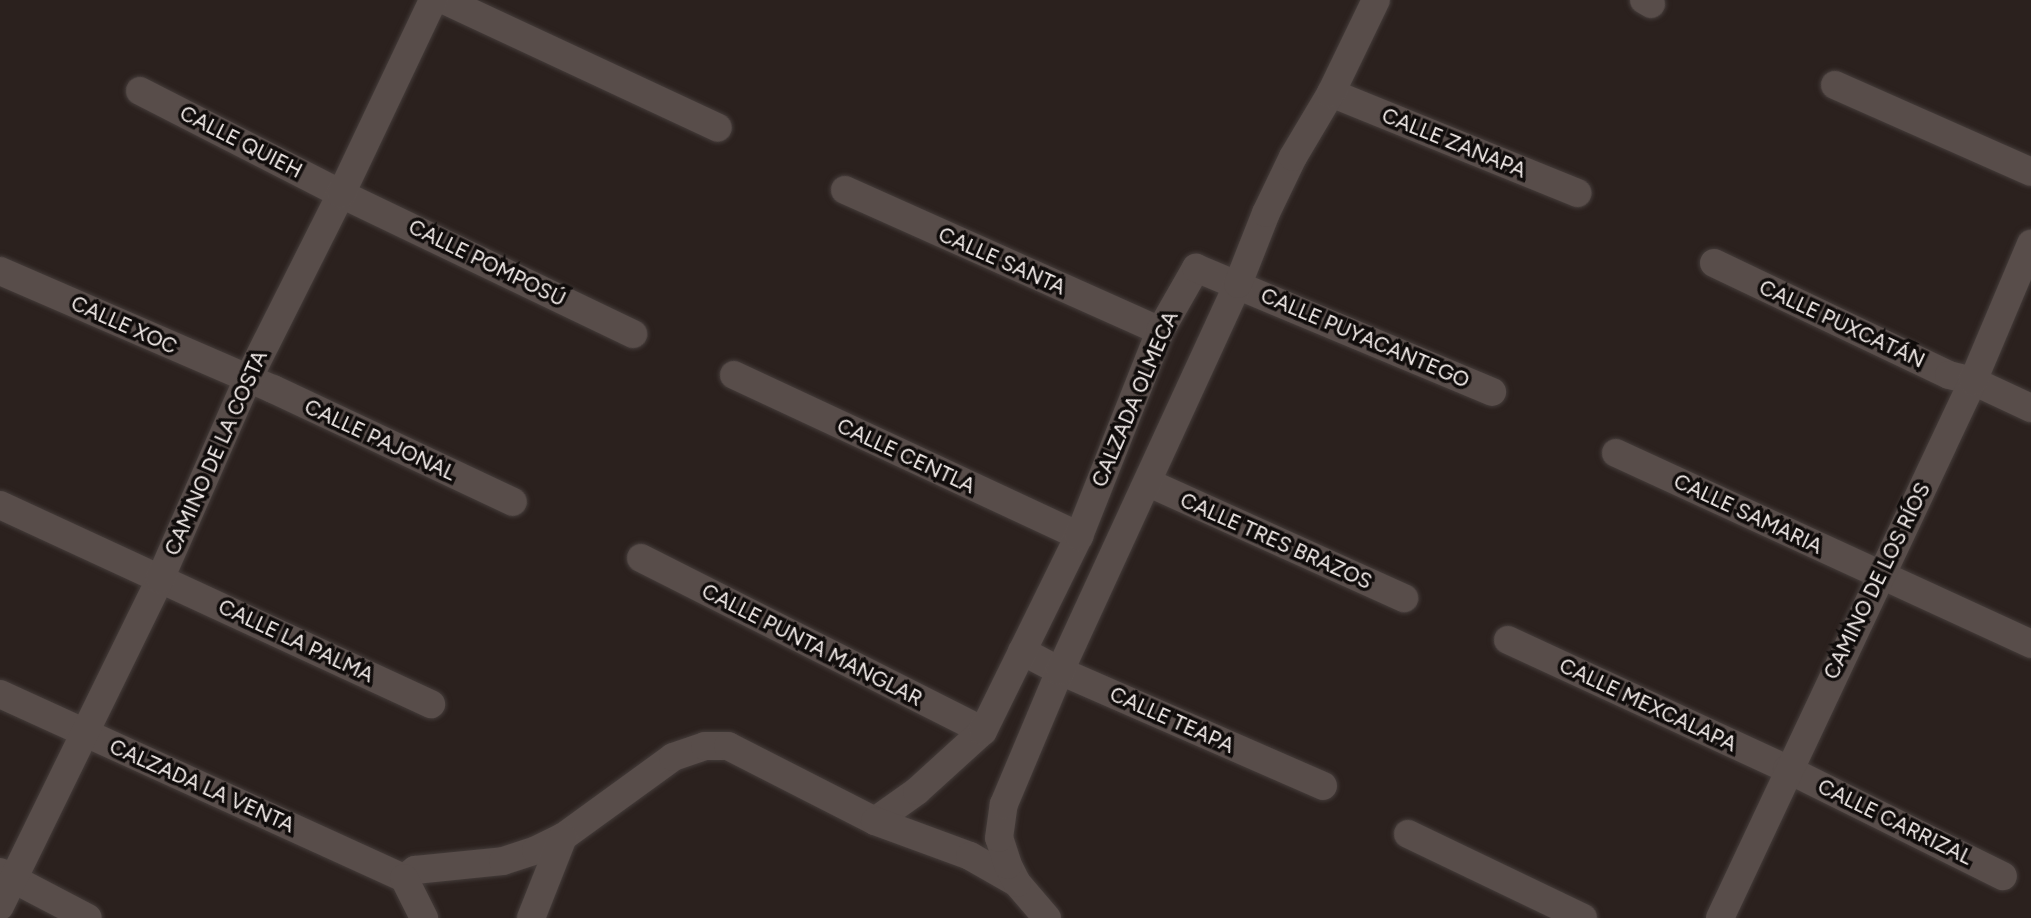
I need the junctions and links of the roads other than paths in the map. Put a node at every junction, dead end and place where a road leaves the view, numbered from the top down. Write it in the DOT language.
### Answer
graph roads {
  1 [pos="433,0"];
  2 [pos="444,0"];
  3 [pos="1376,0"];
  4 [pos="1835,85"];
  5 [pos="140,91"];
  6 [pos="1331,93"];
  7 [pos="718,128"];
  8 [pos="2031,173"];
  9 [pos="845,190"];
  10 [pos="1577,193"];
  11 [pos="341,194"];
  12 [pos="2031,244"];
  13 [pos="1714,263"];
  14 [pos="0,271"];
  15 [pos="1238,284"];
  16 [pos="1160,331"];
  17 [pos="633,334"];
  18 [pos="734,375"];
  19 [pos="248,379"];
  20 [pos="1973,381"];
  21 [pos="1492,392"];
  22 [pos="2031,408"];
  23 [pos="1616,453"];
  24 [pos="1149,483"];
  25 [pos="513,502"];
  26 [pos="0,505"];
  27 [pos="1079,536"];
  28 [pos="641,558"];
  29 [pos="1879,575"];
  30 [pos="160,579"];
  31 [pos="1404,598"];
  32 [pos="1508,640"];
  33 [pos="2031,644"];
  34 [pos="1022,651"];
  35 [pos="1060,671"];
  36 [pos="0,694"];
  37 [pos="431,704"];
  38 [pos="983,731"];
  39 [pos="82,732"];
  40 [pos="1787,769"];
  41 [pos="1324,786"];
  42 [pos="876,821"];
  43 [pos="1408,834"];
  44 [pos="562,837"];
  45 [pos="7,876"];
  46 [pos="2003,876"];
  47 [pos="404,878"];
  48 [pos="1017,883"];
  49 [pos="0,906"];
  50 [pos="88,918"];
  51 [pos="424,918"];
  52 [pos="531,918"];
  53 [pos="1048,918"];
  54 [pos="1583,918"];
  55 [pos="1720,918"];
  1 -- 11 [label="street, CAMINO DE LA COSTA"];
  2 -- 7 [label="street"];
  3 -- 6 [label="street"];
  4 -- 8 [label="street"];
  5 -- 11 [label="street, CALLE QUIEH"];
  6 -- 10 [label="street, CALLE ZANAPA"];
  6 -- 15 [label="street"];
  9 -- 16 [label="street, CALLE SANTA"];
  11 -- 17 [label="street, CALLE POMPOSÚ"];
  11 -- 19 [label="street, CAMINO DE LA COSTA"];
  12 -- 20 [label="street, CAMINO DE LOS RÍOS"];
  13 -- 20 [label="street, CALLE PUXCATÁN"];
  14 -- 19 [label="street, CALLE XOC"];
  15 -- 16 [label="street, CALZADA OLMECA"];
  15 -- 21 [label="street, CALLE PUYACANTEGO"];
  15 -- 24 [label="street"];
  16 -- 27 [label="street, CALZADA OLMECA"];
  18 -- 27 [label="street, CALLE CENTLA"];
  19 -- 25 [label="street, CALLE PAJONAL"];
  19 -- 30 [label="street, CAMINO DE LA COSTA"];
  20 -- 22 [label="street, CALLE PUXCATÁN"];
  20 -- 29 [label="street, CAMINO DE LOS RÍOS"];
  23 -- 29 [label="street, CALLE SAMARIA"];
  24 -- 31 [label="street, CALLE TRES BRAZOS"];
  24 -- 35 [label="street"];
  26 -- 30 [label="street, CALLE LA PALMA"];
  27 -- 34 [label="street, CALZADA OLMECA"];
  28 -- 38 [label="street, CALLE PUNTA MANGLAR"];
  29 -- 33 [label="street, CALLE SAMARIA"];
  29 -- 40 [label="street, CAMINO DE LOS RÍOS"];
  30 -- 37 [label="street, CALLE LA PALMA"];
  30 -- 39 [label="street, CAMINO DE LA COSTA"];
  32 -- 40 [label="street, CALLE MEXCALAPA"];
  34 -- 35 [label="street, CALLE TEAPA"];
  34 -- 38 [label="street, CALZADA OLMECA"];
  35 -- 41 [label="street, CALLE TEAPA"];
  35 -- 48 [label="street"];
  36 -- 39 [label="street, CALZADA LA VENTA"];
  38 -- 42 [label="street, CALZADA OLMECA"];
  39 -- 45 [label="street, CAMINO DE LA COSTA"];
  39 -- 47 [label="street, CALZADA LA VENTA"];
  40 -- 46 [label="street, CALLE CARRIZAL"];
  40 -- 55 [label="street, CAMINO DE LOS RÍOS"];
  42 -- 44 [label="street"];
  42 -- 48 [label="street"];
  43 -- 54 [label="street"];
  44 -- 47 [label="street"];
  44 -- 52 [label="street"];
  45 -- 49 [label="street, CAMINO DE LA COSTA"];
  45 -- 50 [label="street"];
  47 -- 51 [label="street"];
  48 -- 53 [label="street"];
}
